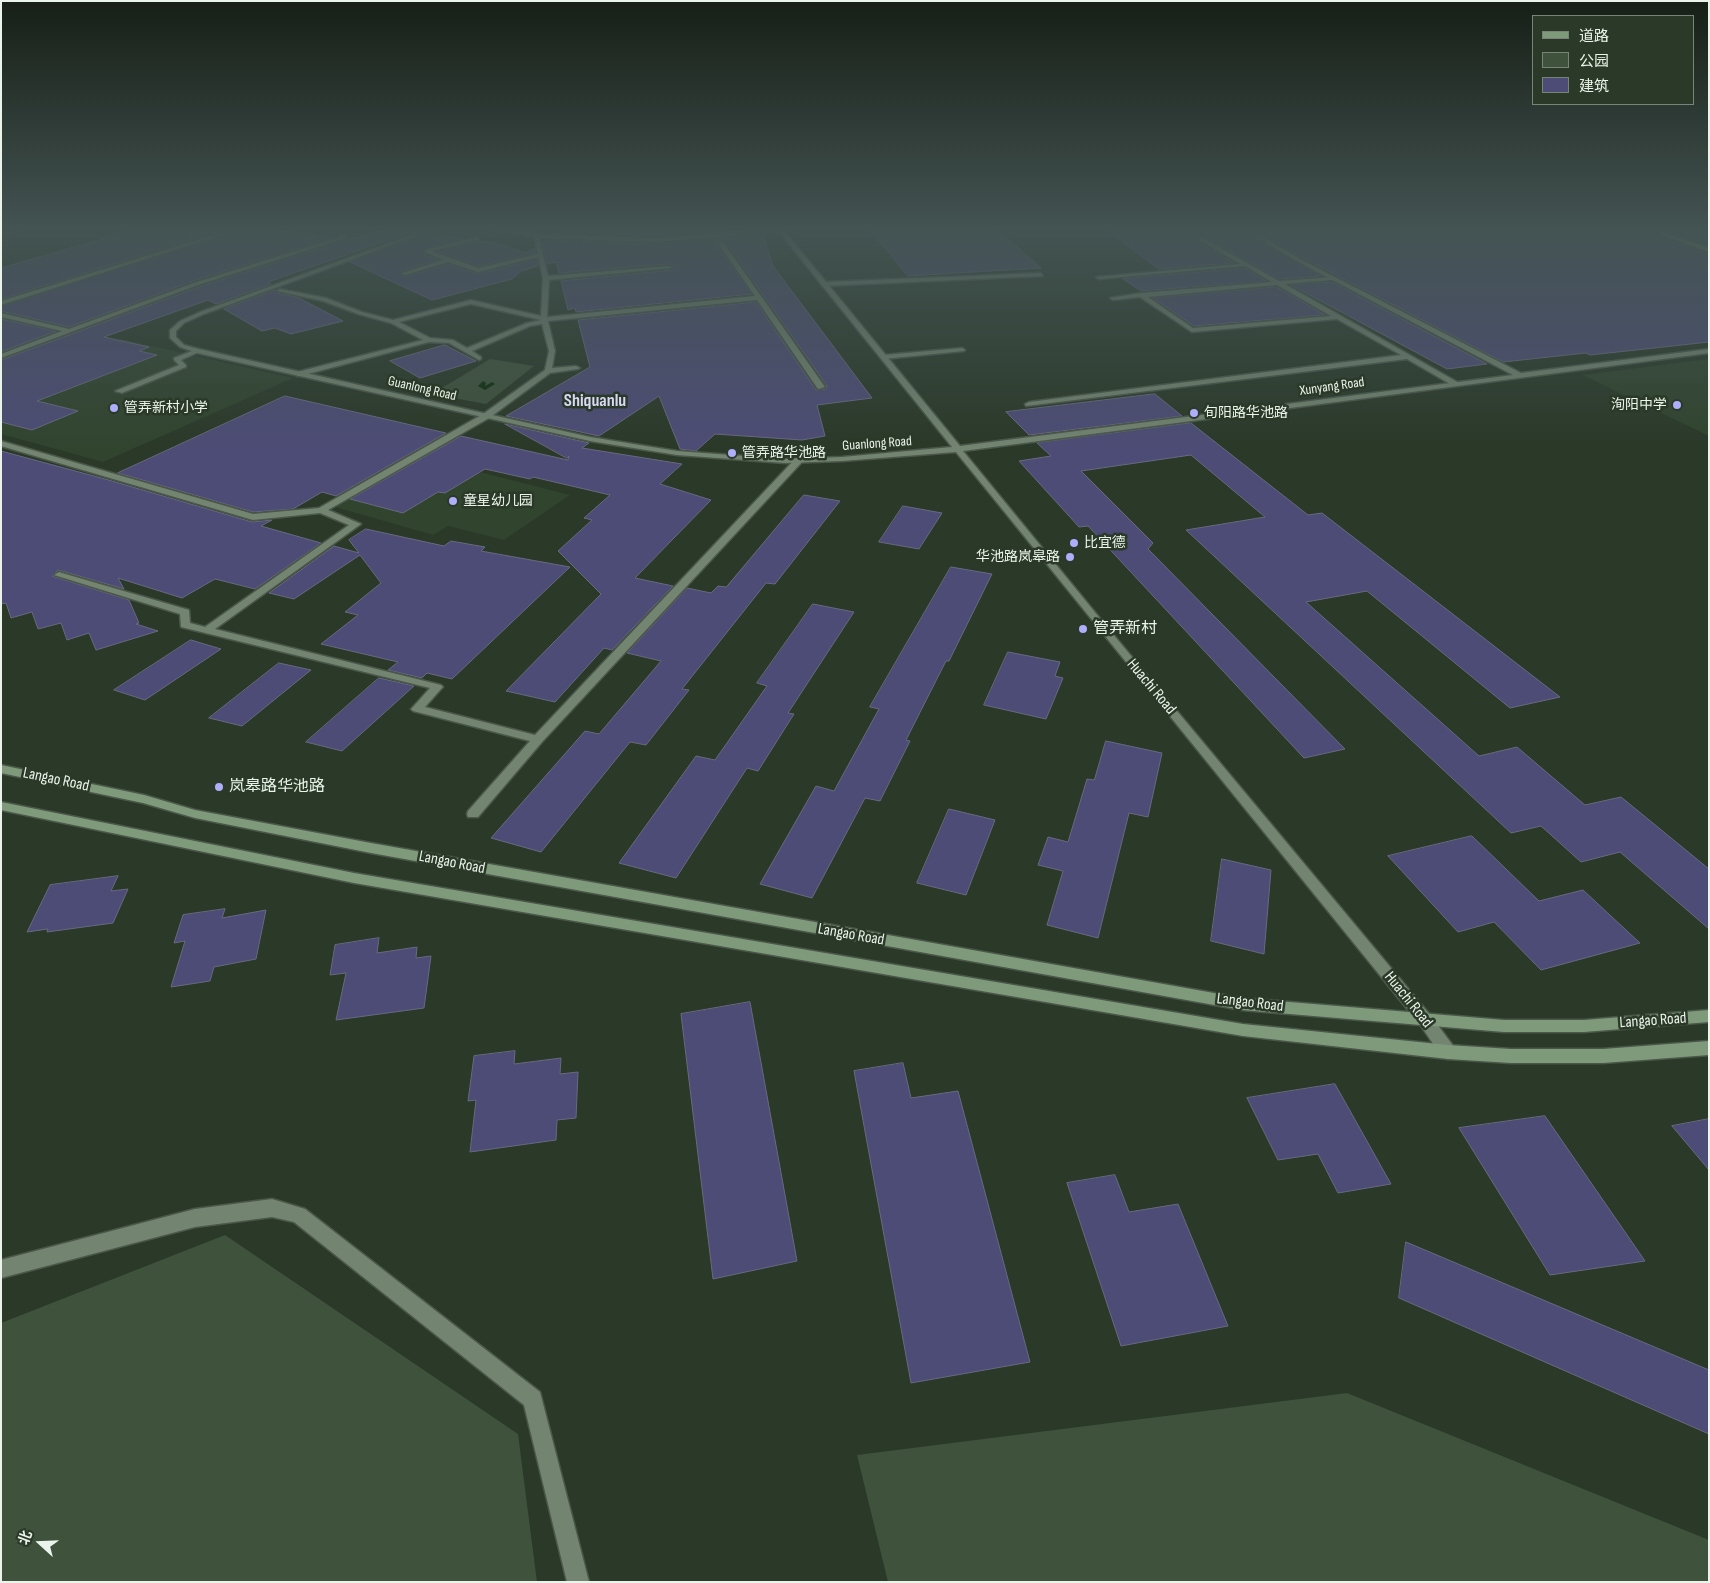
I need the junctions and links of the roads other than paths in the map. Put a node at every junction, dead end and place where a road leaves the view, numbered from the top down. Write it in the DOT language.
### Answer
graph roads {
  1 [pos="148,302"];
  2 [pos="236,302"];
  3 [pos="333,302"];
  4 [pos="545,302"];
  5 [pos="720,302"];
  6 [pos="761,302"];
  7 [pos="839,302"];
  8 [pos="1151,302"];
  9 [pos="1309,302"];
  10 [pos="1378,302"];
  11 [pos="1,315"];
  12 [pos="1336,318"];
  13 [pos="544,320"];
  14 [pos="393,322"];
  15 [pos="70,331"];
  16 [pos="429,340"];
  17 [pos="468,350"];
  18 [pos="962,350"];
  19 [pos="197,351"];
  20 [pos="1709,351"];
  21 [pos="1,356"];
  22 [pos="884,357"];
  23 [pos="1406,357"];
  24 [pos="479,358"];
  25 [pos="576,368"];
  26 [pos="548,371"];
  27 [pos="300,374"];
  28 [pos="1519,375"];
  29 [pos="1455,384"];
  30 [pos="821,388"];
  31 [pos="119,391"];
  32 [pos="1029,404"];
  33 [pos="486,416"];
  34 [pos="1,443"];
  35 [pos="959,449"];
  36 [pos="799,460"];
  37 [pos="321,510"];
  38 [pos="59,575"];
  39 [pos="207,630"];
  40 [pos="538,738"];
  41 [pos="1,769"];
  42 [pos="1,806"];
  43 [pos="473,814"];
  44 [pos="1709,1016"];
  45 [pos="1426,1022"];
  46 [pos="1709,1048"];
  47 [pos="1448,1052"];
  48 [pos="1,1269"];
  49 [pos="578,1582"];
  1 -- 15 [label="street"];
  2 -- 19 [label="street, Guanlong Road"];
  3 -- 14 [label="street"];
  4 -- 13 [label="street"];
  5 -- 13 [label="street"];
  6 -- 30 [label="street"];
  7 -- 22 [label="street, Huachi Road"];
  8 -- 12 [label="street"];
  9 -- 12 [label="street"];
  10 -- 28 [label="street"];
  11 -- 15 [label="street"];
  12 -- 23 [label="street"];
  13 -- 14 [label="street"];
  13 -- 17 [label="street"];
  13 -- 26 [label="street"];
  14 -- 16 [label="street"];
  15 -- 21 [label="street"];
  16 -- 17 [label="street"];
  16 -- 27 [label="street"];
  17 -- 24 [label="street"];
  18 -- 22 [label="street"];
  19 -- 27 [label="street, Guanlong Road"];
  19 -- 31 [label="street"];
  20 -- 28 [label="street, Xunyang Road"];
  22 -- 35 [label="street, Huachi Road"];
  23 -- 29 [label="street"];
  23 -- 32 [label="street"];
  25 -- 26 [label="street"];
  26 -- 33 [label="street"];
  27 -- 33 [label="street, Guanlong Road"];
  28 -- 29 [label="street, Xunyang Road"];
  29 -- 35 [label="street, Xunyang Road"];
  33 -- 36 [label="street, Guanlong Road"];
  33 -- 37 [label="street"];
  34 -- 37 [label="street"];
  35 -- 36 [label="street, Guanlong Road"];
  35 -- 45 [label="street, Huachi Road"];
  36 -- 40 [label="street"];
  37 -- 39 [label="street"];
  38 -- 39 [label="street"];
  39 -- 40 [label="street"];
  40 -- 43 [label="street"];
  41 -- 45 [label="main road, Langao Road"];
  42 -- 47 [label="main road, Langao Road"];
  44 -- 45 [label="main road, Langao Road"];
  45 -- 47 [label="street, Huachi Road"];
  46 -- 47 [label="main road, Langao Road"];
  48 -- 49 [label="street"];
}
